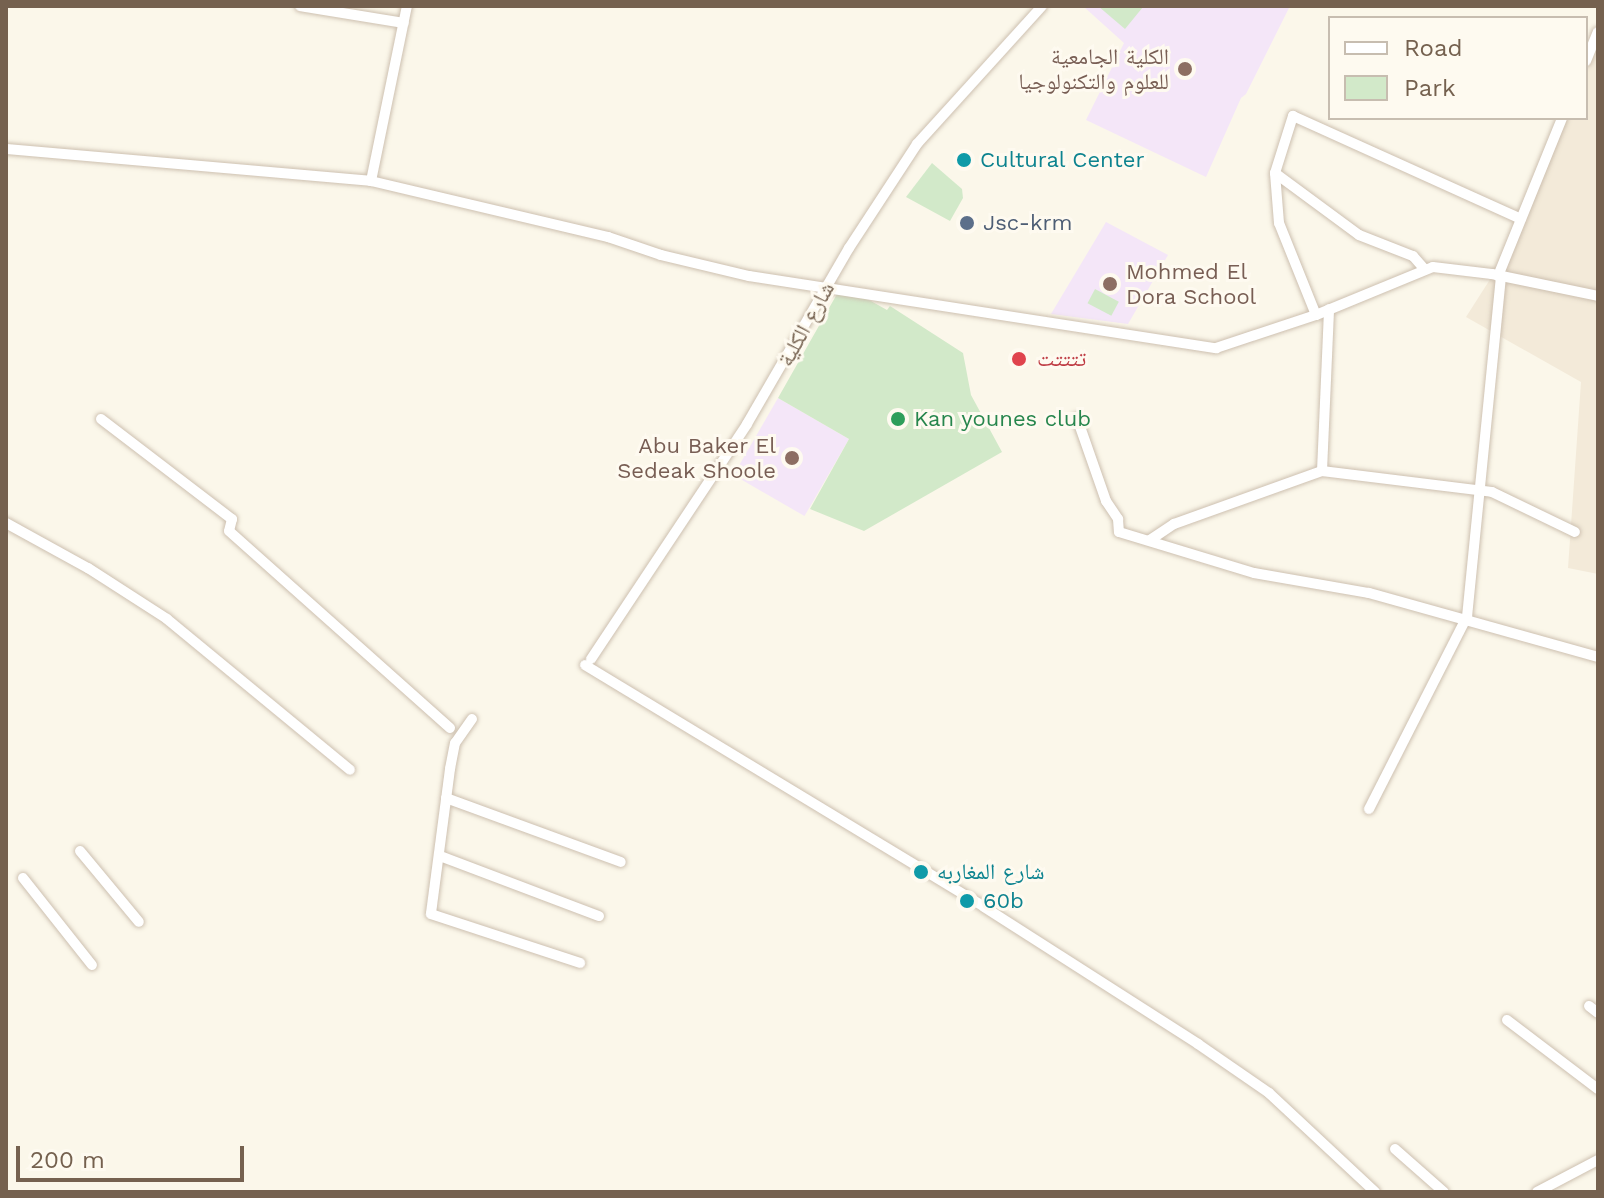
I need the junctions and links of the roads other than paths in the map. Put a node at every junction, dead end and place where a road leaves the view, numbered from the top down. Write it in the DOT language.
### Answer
graph roads {
  1 [pos="300,6"];
  2 [pos="407,6"];
  3 [pos="1042,6"];
  4 [pos="404,23"];
  5 [pos="1598,32"];
  6 [pos="1588,56"];
  7 [pos="1559,120"];
  8 [pos="6,149"];
  9 [pos="1275,173"];
  10 [pos="371,181"];
  11 [pos="1521,219"];
  12 [pos="1425,270"];
  13 [pos="1500,276"];
  14 [pos="827,288"];
  15 [pos="1598,296"];
  16 [pos="1329,309"];
  17 [pos="1316,315"];
  18 [pos="1077,418"];
  19 [pos="101,419"];
  20 [pos="1322,471"];
  21 [pos="1478,490"];
  22 [pos="6,523"];
  23 [pos="1575,532"];
  24 [pos="1150,540"];
  25 [pos="1467,617"];
  26 [pos="1598,657"];
  27 [pos="472,719"];
  28 [pos="450,728"];
  29 [pos="350,770"];
  30 [pos="446,798"];
  31 [pos="1369,809"];
  32 [pos="80,851"];
  33 [pos="440,856"];
  34 [pos="621,862"];
  35 [pos="23,878"];
  36 [pos="599,916"];
  37 [pos="139,922"];
  38 [pos="580,963"];
  39 [pos="92,965"];
  40 [pos="1507,1020"];
  41 [pos="1598,1089"];
  42 [pos="1395,1149"];
  43 [pos="1598,1160"];
  44 [pos="1375,1192"];
  45 [pos="1444,1192"];
  46 [pos="1537,1192"];
  1 -- 4 [label="street"];
  2 -- 4 [label="street"];
  3 -- 14 [label="street, شارع الكلية"];
  4 -- 10 [label="street"];
  5 -- 6 [label="street"];
  7 -- 11 [label="street"];
  8 -- 10 [label="street"];
  9 -- 11 [label="street"];
  9 -- 12 [label="street"];
  9 -- 17 [label="street"];
  10 -- 14 [label="street"];
  11 -- 13 [label="street"];
  12 -- 13 [label="street"];
  12 -- 16 [label="street"];
  13 -- 15 [label="street"];
  13 -- 21 [label="street"];
  14 -- 17 [label="street"];
  14 -- 44 [label="street, شارع الكلية"];
  16 -- 17 [label="street"];
  16 -- 20 [label="street"];
  18 -- 24 [label="street"];
  19 -- 28 [label="street"];
  20 -- 21 [label="street"];
  20 -- 24 [label="street"];
  21 -- 23 [label="street"];
  21 -- 25 [label="street"];
  22 -- 29 [label="street"];
  24 -- 25 [label="street"];
  25 -- 26 [label="street"];
  25 -- 31 [label="street"];
  27 -- 30 [label="street"];
  30 -- 33 [label="street"];
  30 -- 34 [label="street"];
  32 -- 37 [label="street"];
  33 -- 36 [label="street"];
  33 -- 38 [label="street"];
  35 -- 39 [label="street"];
  40 -- 41 [label="street"];
  42 -- 45 [label="street"];
  43 -- 46 [label="street"];
}
